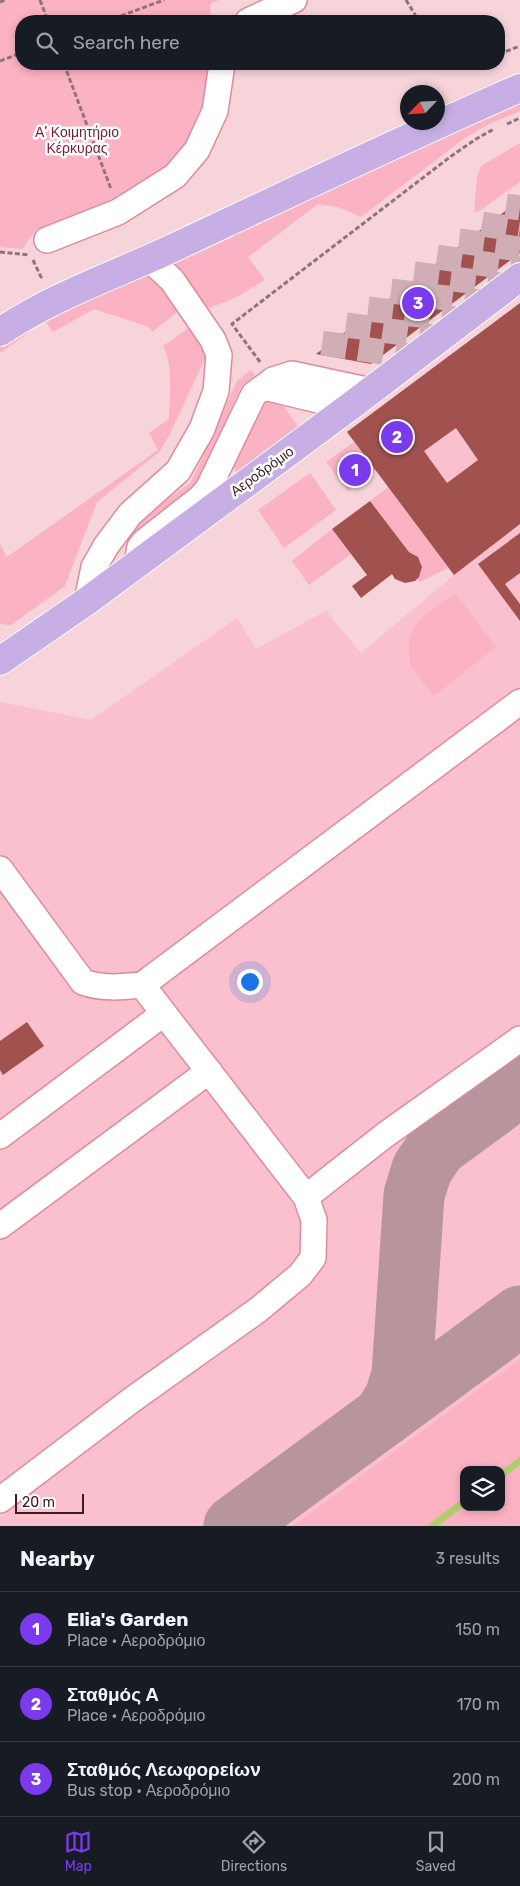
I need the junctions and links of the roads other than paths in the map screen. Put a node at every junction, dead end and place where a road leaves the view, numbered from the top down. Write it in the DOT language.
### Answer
graph roads {
  1 [pos="294,0"];
  2 [pos="261,15"];
  3 [pos="221,70"];
  4 [pos="520,88"];
  5 [pos="47,240"];
  6 [pos="149,259"];
  7 [pos="520,277"];
  8 [pos="0,332"];
  9 [pos="362,398"];
  10 [pos="138,563"];
  11 [pos="87,601"];
  12 [pos="0,638"];
  13 [pos="31,639"];
  14 [pos="0,662"];
  15 [pos="520,702"];
  16 [pos="0,869"];
  17 [pos="142,985"];
  18 [pos="163,1014"];
  19 [pos="520,1039"];
  20 [pos="210,1072"];
  21 [pos="0,1136"];
  22 [pos="306,1197"];
  23 [pos="0,1226"];
  24 [pos="0,1500"];
  1 -- 2 [label="lane"];
  3 -- 5 [label="lane"];
  4 -- 6 [label="main road"];
  6 -- 8 [label="main road"];
  6 -- 11 [label="lane"];
  7 -- 9 [label="main road, Αεροδρόμιο"];
  9 -- 10 [label="main road, Αεροδρόμιο"];
  9 -- 10 [label="lane"];
  10 -- 11 [label="main road, Αεροδρόμιο"];
  11 -- 13 [label="main road, Αεροδρόμιο"];
  12 -- 13 [label="main road"];
  13 -- 14 [label="main road, Αεροδρόμιο"];
  15 -- 17 [label="lane"];
  16 -- 17 [label="lane"];
  17 -- 18 [label="lane"];
  18 -- 20 [label="lane"];
  18 -- 21 [label="lane"];
  19 -- 22 [label="lane"];
  20 -- 22 [label="lane"];
  20 -- 23 [label="lane"];
  22 -- 24 [label="lane"];
}
